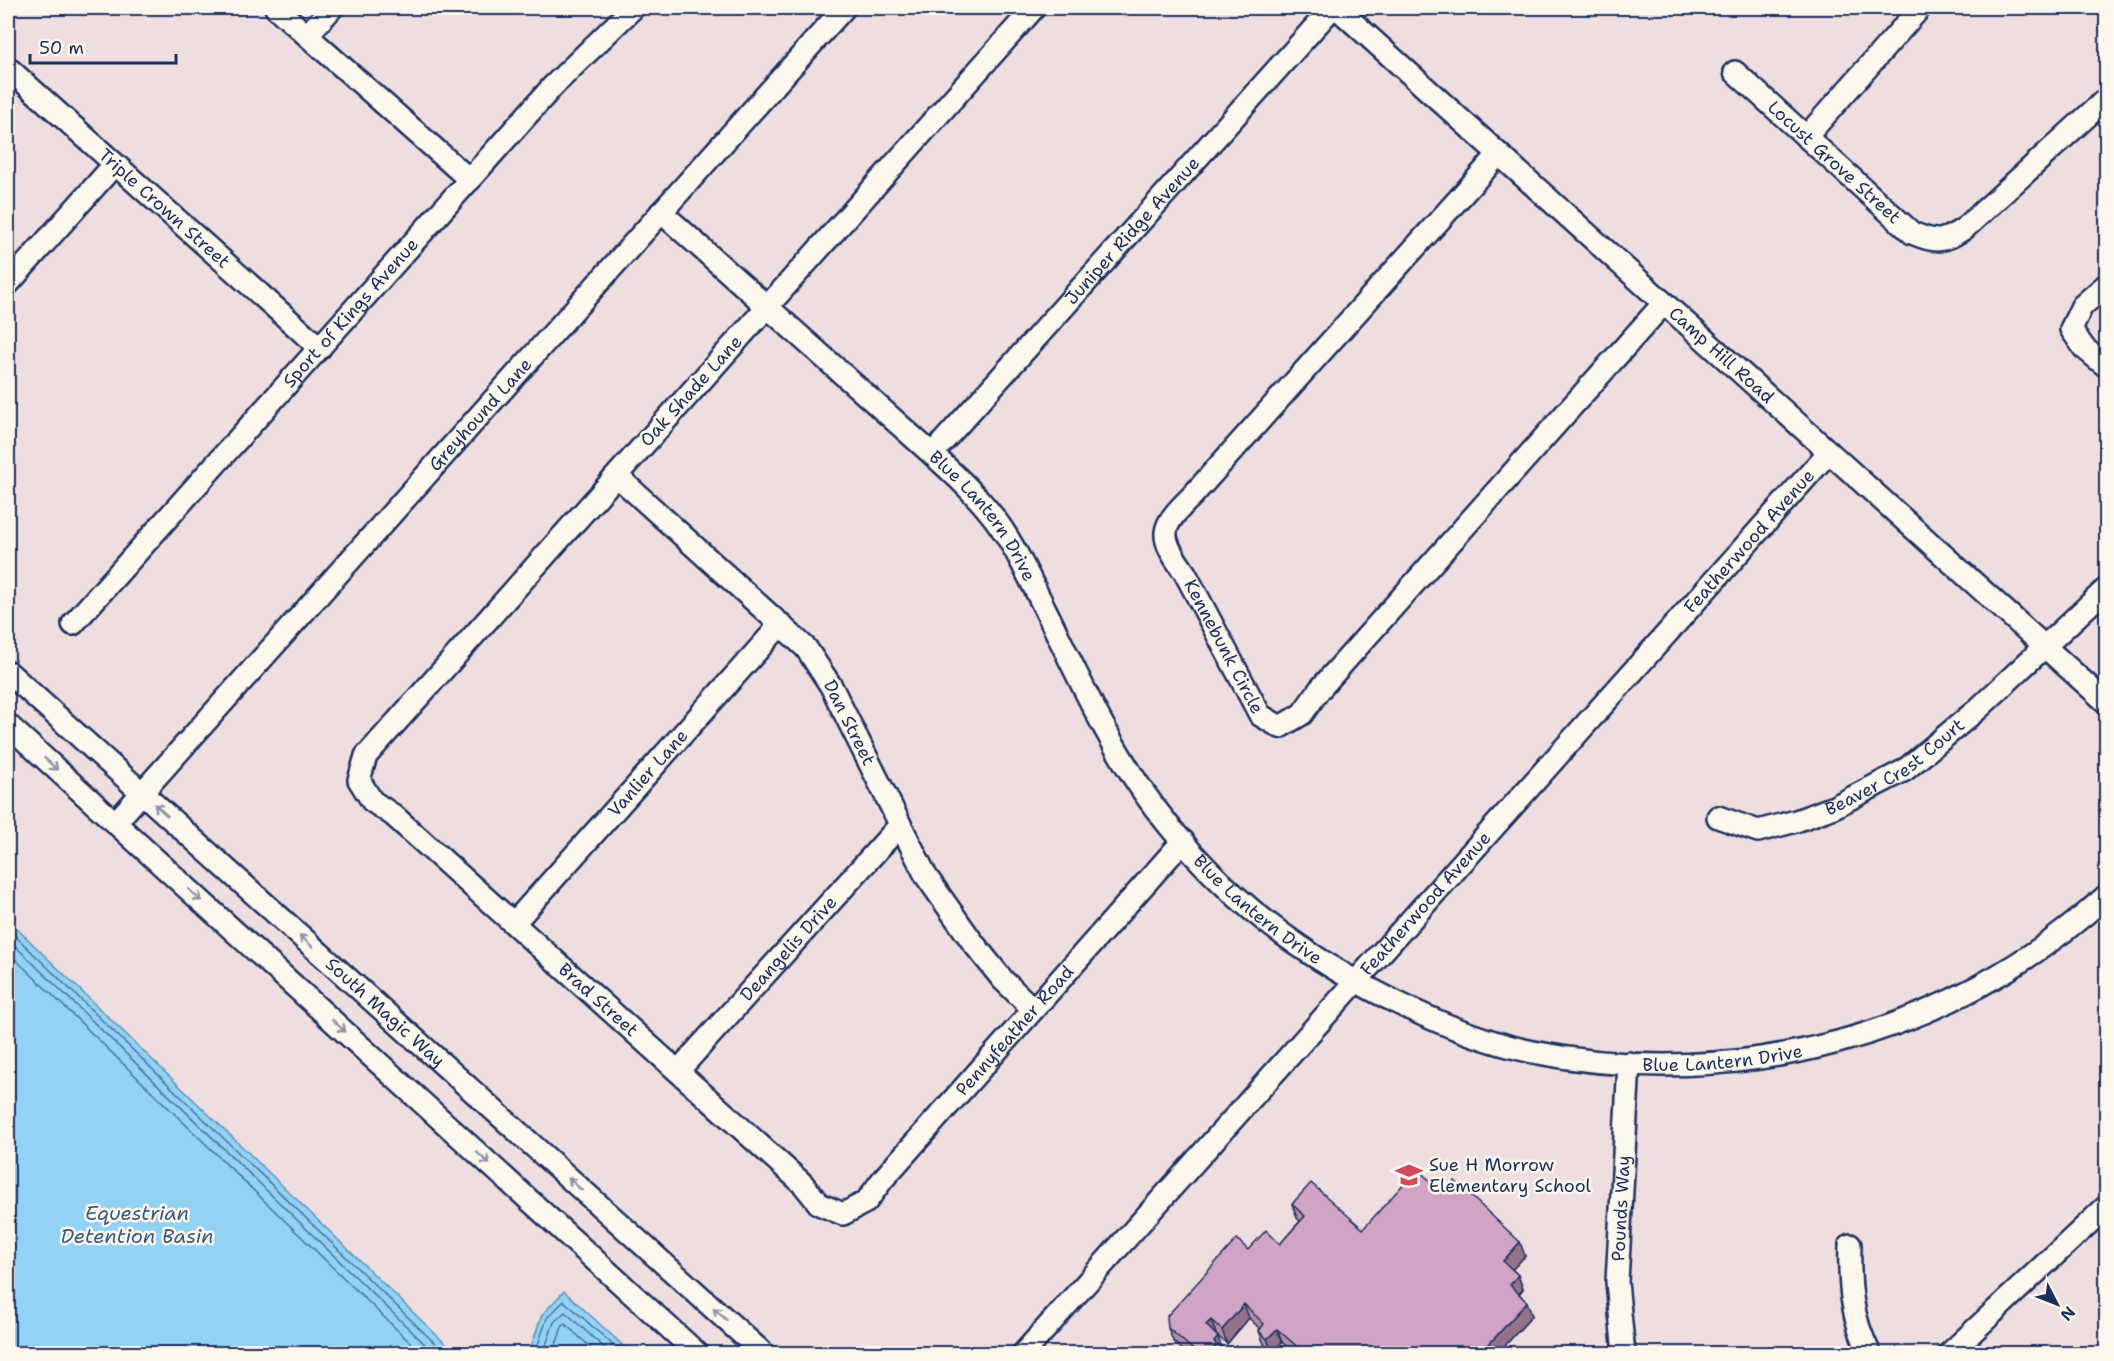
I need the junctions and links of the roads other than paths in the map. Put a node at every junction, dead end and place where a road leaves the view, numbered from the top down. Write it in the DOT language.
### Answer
graph roads {
  1 [pos="276,8"];
  2 [pos="332,8"];
  3 [pos="633,8"];
  4 [pos="844,8"];
  5 [pos="1034,8"];
  6 [pos="1332,8"];
  7 [pos="1337,8"];
  8 [pos="1920,8"];
  9 [pos="307,36"];
  10 [pos="8,69"];
  11 [pos="1735,72"];
  12 [pos="2106,99"];
  13 [pos="1806,136"];
  14 [pos="1499,154"];
  15 [pos="114,165"];
  16 [pos="470,180"];
  17 [pos="661,212"];
  18 [pos="8,284"];
  19 [pos="2106,285"];
  20 [pos="1664,303"];
  21 [pos="767,306"];
  22 [pos="320,348"];
  23 [pos="2106,366"];
  24 [pos="1829,452"];
  25 [pos="932,454"];
  26 [pos="616,476"];
  27 [pos="2106,589"];
  28 [pos="73,624"];
  29 [pos="781,624"];
  30 [pos="2045,647"];
  31 [pos="8,672"];
  32 [pos="2106,702"];
  33 [pos="8,724"];
  34 [pos="359,780"];
  35 [pos="142,793"];
  36 [pos="1718,817"];
  37 [pos="116,823"];
  38 [pos="900,825"];
  39 [pos="1183,841"];
  40 [pos="2106,897"];
  41 [pos="514,923"];
  42 [pos="1355,982"];
  43 [pos="1033,1009"];
  44 [pos="1629,1063"];
  45 [pos="678,1071"];
  46 [pos="2106,1207"];
  47 [pos="843,1214"];
  48 [pos="1850,1245"];
  49 [pos="698,1353"];
  50 [pos="764,1353"];
  51 [pos="1023,1353"];
  52 [pos="1624,1353"];
  53 [pos="1870,1353"];
  54 [pos="1949,1353"];
  1 -- 9 [label="street"];
  2 -- 9 [label="street"];
  3 -- 16 [label="street, Sport of Kings Avenue"];
  4 -- 17 [label="street, Greyhound Lane"];
  5 -- 21 [label="street, Oak Shade Lane"];
  6 -- 25 [label="street, Juniper Ridge Avenue"];
  7 -- 14 [label="street, Camp Hill Road"];
  8 -- 13 [label="street"];
  9 -- 16 [label="street"];
  10 -- 15 [label="street, Triple Crown Street"];
  11 -- 13 [label="street, Locust Grove Street"];
  12 -- 13 [label="street, Locust Grove Street"];
  14 -- 20 [label="street, Camp Hill Road"];
  14 -- 20 [label="street, Kennebunk Circle"];
  15 -- 18 [label="street"];
  15 -- 22 [label="street, Triple Crown Street"];
  16 -- 22 [label="street, Sport of Kings Avenue"];
  17 -- 21 [label="street, Blue Lantern Drive"];
  17 -- 35 [label="street, Greyhound Lane"];
  19 -- 23 [label="street"];
  20 -- 24 [label="street, Camp Hill Road"];
  21 -- 25 [label="street, Blue Lantern Drive"];
  21 -- 26 [label="street, Oak Shade Lane"];
  22 -- 28 [label="street, Sport of Kings Avenue"];
  24 -- 30 [label="street, Camp Hill Road"];
  24 -- 42 [label="street, Featherwood Avenue"];
  25 -- 39 [label="street, Blue Lantern Drive"];
  26 -- 29 [label="street, Dan Street"];
  26 -- 34 [label="street, Oak Shade Lane"];
  27 -- 30 [label="street, Beaver Crest Court"];
  29 -- 38 [label="street, Dan Street"];
  29 -- 41 [label="street, Vanlier Lane"];
  30 -- 32 [label="street, Camp Hill Road"];
  30 -- 36 [label="street, Beaver Crest Court"];
  31 -- 35 [label="street, South Magic Way"];
  33 -- 37 [label="street, one-way"];
  34 -- 41 [label="street, Brad Street"];
  35 -- 37 [label="street, Greyhound Lane"];
  50 -- 35 [label="street, South Magic Way, one-way"];
  37 -- 49 [label="street, one-way"];
  38 -- 43 [label="street, Dan Street"];
  38 -- 45 [label="street, Deangelis Drive"];
  39 -- 42 [label="street, Blue Lantern Drive"];
  39 -- 43 [label="street, Pennyfeather Road"];
  40 -- 44 [label="street, Blue Lantern Drive"];
  41 -- 45 [label="street, Brad Street"];
  42 -- 44 [label="street, Blue Lantern Drive"];
  42 -- 51 [label="street, Featherwood Avenue"];
  43 -- 47 [label="street, Pennyfeather Road"];
  44 -- 52 [label="street, Pounds Way"];
  45 -- 47 [label="street, Brad Street"];
  46 -- 54 [label="street"];
  48 -- 53 [label="street"];
}
